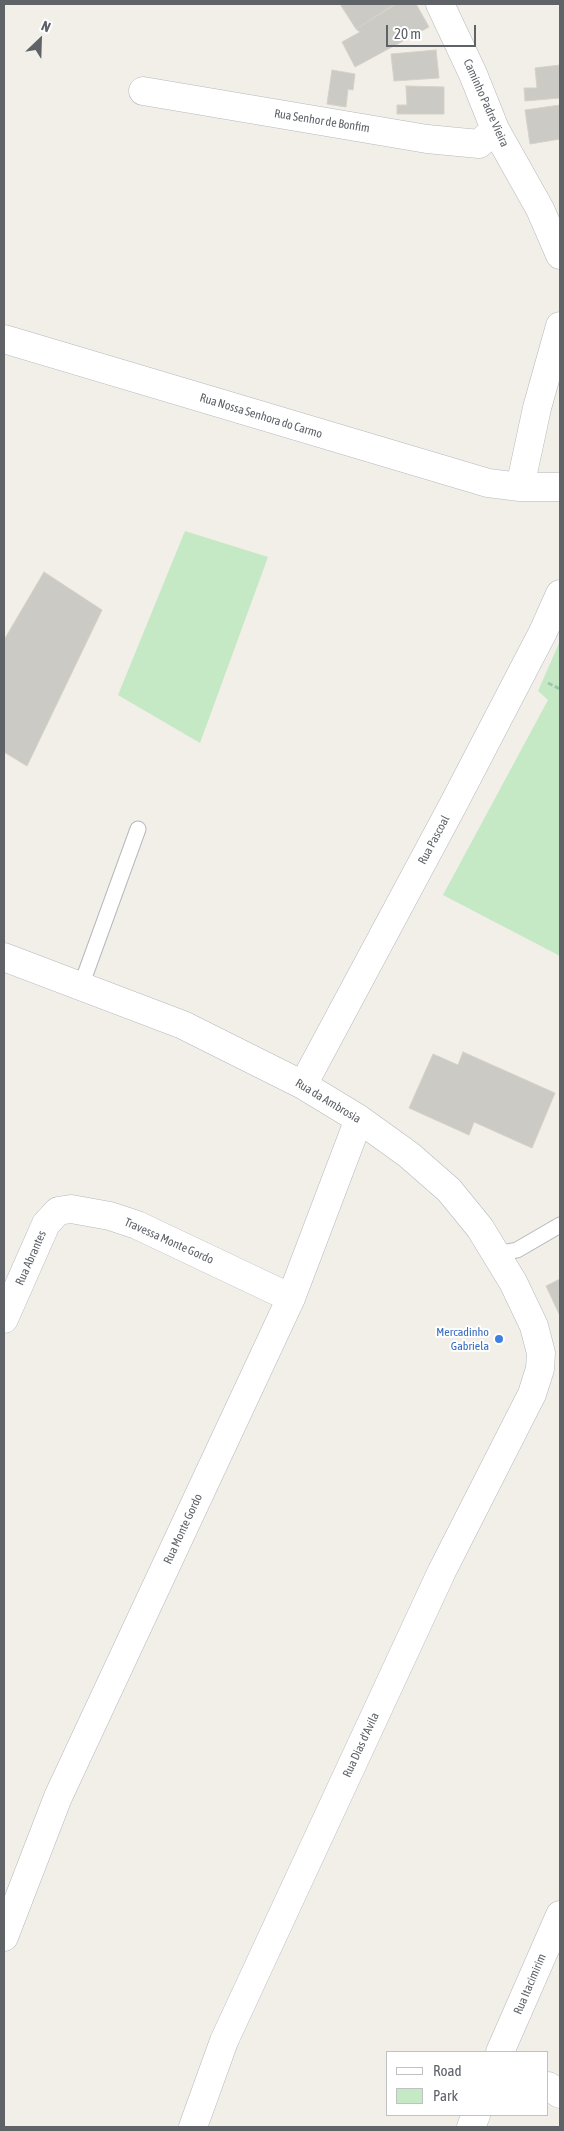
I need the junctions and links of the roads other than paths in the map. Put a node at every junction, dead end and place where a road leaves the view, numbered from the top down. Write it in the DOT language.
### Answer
graph roads {
  1 [pos="440,4"];
  2 [pos="143,91"];
  3 [pos="495,129"];
  4 [pos="560,255"];
  5 [pos="560,326"];
  6 [pos="4,339"];
  7 [pos="520,487"];
  8 [pos="560,487"];
  9 [pos="560,594"];
  10 [pos="138,829"];
  11 [pos="4,957"];
  12 [pos="81,986"];
  13 [pos="303,1084"];
  14 [pos="359,1118"];
  15 [pos="46,1224"];
  16 [pos="560,1225"];
  17 [pos="496,1254"];
  18 [pos="290,1298"];
  19 [pos="4,1319"];
  20 [pos="550,1370"];
  21 [pos="560,1915"];
  22 [pos="4,1937"];
  23 [pos="500,2051"];
  24 [pos="549,2087"];
  25 [pos="560,2094"];
  26 [pos="193,2127"];
  1 -- 3 [label="street, Caminho Padre Vieira"];
  2 -- 3 [label="street, Rua Senhor de Bonfim"];
  3 -- 4 [label="street, Caminho Padre Vieira"];
  5 -- 7 [label="street"];
  6 -- 7 [label="street, Rua Nossa Senhora do Carmo"];
  7 -- 8 [label="street, Rua Nossa Senhora do Carmo"];
  9 -- 13 [label="street, Rua Pascoal"];
  10 -- 12 [label="lane"];
  11 -- 12 [label="street, Rua da Ambrosia"];
  12 -- 13 [label="street, Rua da Ambrosia"];
  13 -- 14 [label="street, Rua da Ambrosia"];
  14 -- 17 [label="street, Rua da Ambrosia"];
  14 -- 18 [label="street, Rua Monte Gordo"];
  15 -- 18 [label="street, Travessa Monte Gordo"];
  15 -- 19 [label="street, Rua Abrantes"];
  16 -- 17 [label="lane"];
  17 -- 20 [label="street, Rua da Ambrosia"];
  18 -- 22 [label="street, Rua Monte Gordo"];
  20 -- 26 [label="street, Rua Dias d'Avila"];
  21 -- 23 [label="street, Rua Itacimirim"];
  24 -- 25 [label="street"];
}
